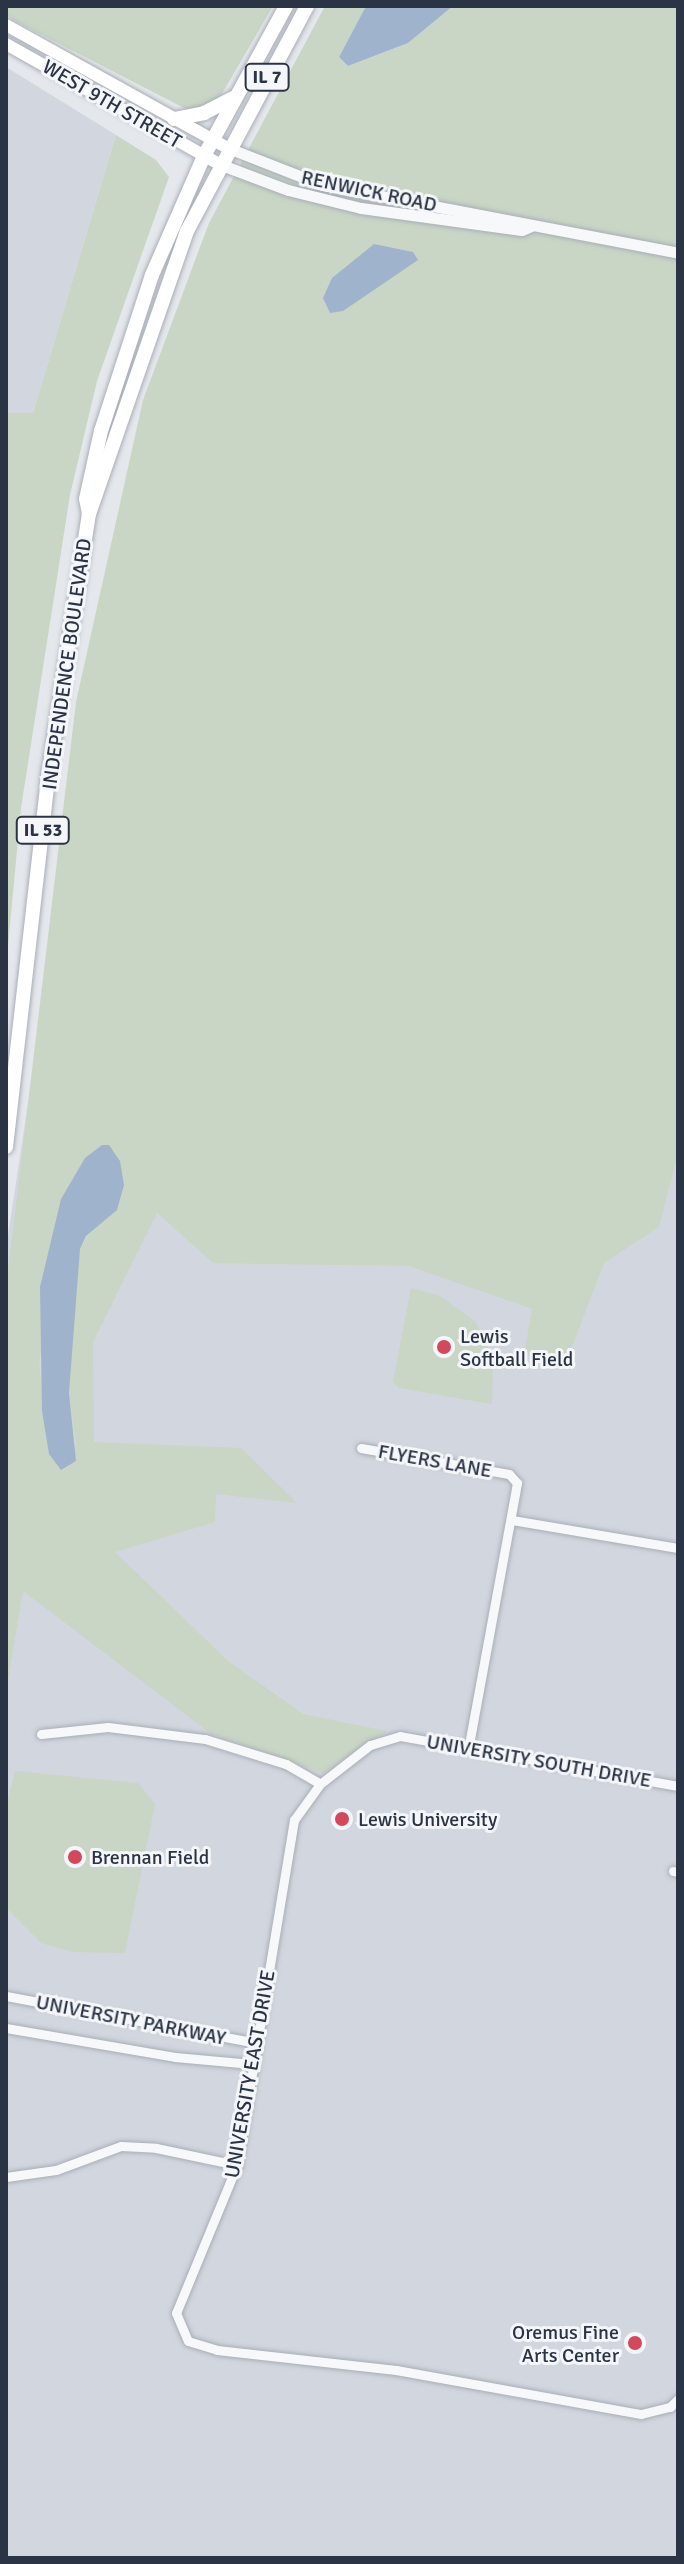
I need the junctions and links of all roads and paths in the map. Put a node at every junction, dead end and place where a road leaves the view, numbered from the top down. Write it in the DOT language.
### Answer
graph roads {
  1 [pos="286,6"];
  2 [pos="307,6"];
  3 [pos="6,25"];
  4 [pos="6,44"];
  5 [pos="235,97"];
  6 [pos="174,119"];
  7 [pos="212,140"];
  8 [pos="228,148"];
  9 [pos="204,156"];
  10 [pos="219,164"];
  11 [pos="531,226"];
  12 [pos="678,253"];
  13 [pos="89,514"];
  14 [pos="6,1147"];
  15 [pos="361,1448"];
  16 [pos="512,1520"];
  17 [pos="678,1548"];
  18 [pos="41,1734"];
  19 [pos="400,1736"];
  20 [pos="468,1749"];
  21 [pos="320,1784"];
  22 [pos="678,1786"];
  23 [pos="6,1996"];
  24 [pos="6,2028"];
  25 [pos="256,2043"];
  26 [pos="252,2064"];
  27 [pos="237,2165"];
  28 [pos="6,2177"];
  29 [pos="678,2399"];
  1 -- 5 [label="main road, IL 7"];
  2 -- 8 [label="main road, IL 7"];
  3 -- 6 [label="main road, WEST 9TH STREET"];
  4 -- 9 [label="main road, WEST 9TH STREET"];
  5 -- 6 [label="main road"];
  5 -- 7 [label="main road, IL 7"];
  6 -- 7 [label="main road, WEST 9TH STREET"];
  7 -- 8 [label="main road, RENWICK ROAD"];
  7 -- 9 [label="main road, INDEPENDENCE BOULEVARD / IL 7"];
  8 -- 10 [label="main road, INDEPENDENCE BOULEVARD / IL 53"];
  8 -- 11 [label="street, RENWICK ROAD"];
  9 -- 10 [label="main road, WEST 9TH STREET"];
  9 -- 13 [label="main road, INDEPENDENCE BOULEVARD / IL 53"];
  10 -- 11 [label="street, RENWICK ROAD"];
  10 -- 13 [label="main road, INDEPENDENCE BOULEVARD / IL 53"];
  11 -- 12 [label="street, RENWICK ROAD"];
  13 -- 14 [label="main road, INDEPENDENCE BOULEVARD / IL 53"];
  15 -- 16 [label="street, FLYERS LANE"];
  16 -- 17 [label="street"];
  16 -- 20 [label="street, FLYERS LANE"];
  18 -- 21 [label="street"];
  19 -- 20 [label="street, UNIVERSITY SOUTH DRIVE"];
  19 -- 21 [label="street, UNIVERSITY EAST DRIVE"];
  20 -- 22 [label="street, UNIVERSITY SOUTH DRIVE"];
  21 -- 25 [label="street, UNIVERSITY EAST DRIVE"];
  23 -- 25 [label="street, UNIVERSITY PARKWAY"];
  24 -- 26 [label="street, UNIVERSITY PARKWAY"];
  25 -- 26 [label="street, UNIVERSITY EAST DRIVE"];
  26 -- 27 [label="street, UNIVERSITY EAST DRIVE"];
  27 -- 28 [label="street"];
  27 -- 29 [label="street, UNIVERSITY EAST DRIVE"];
}
